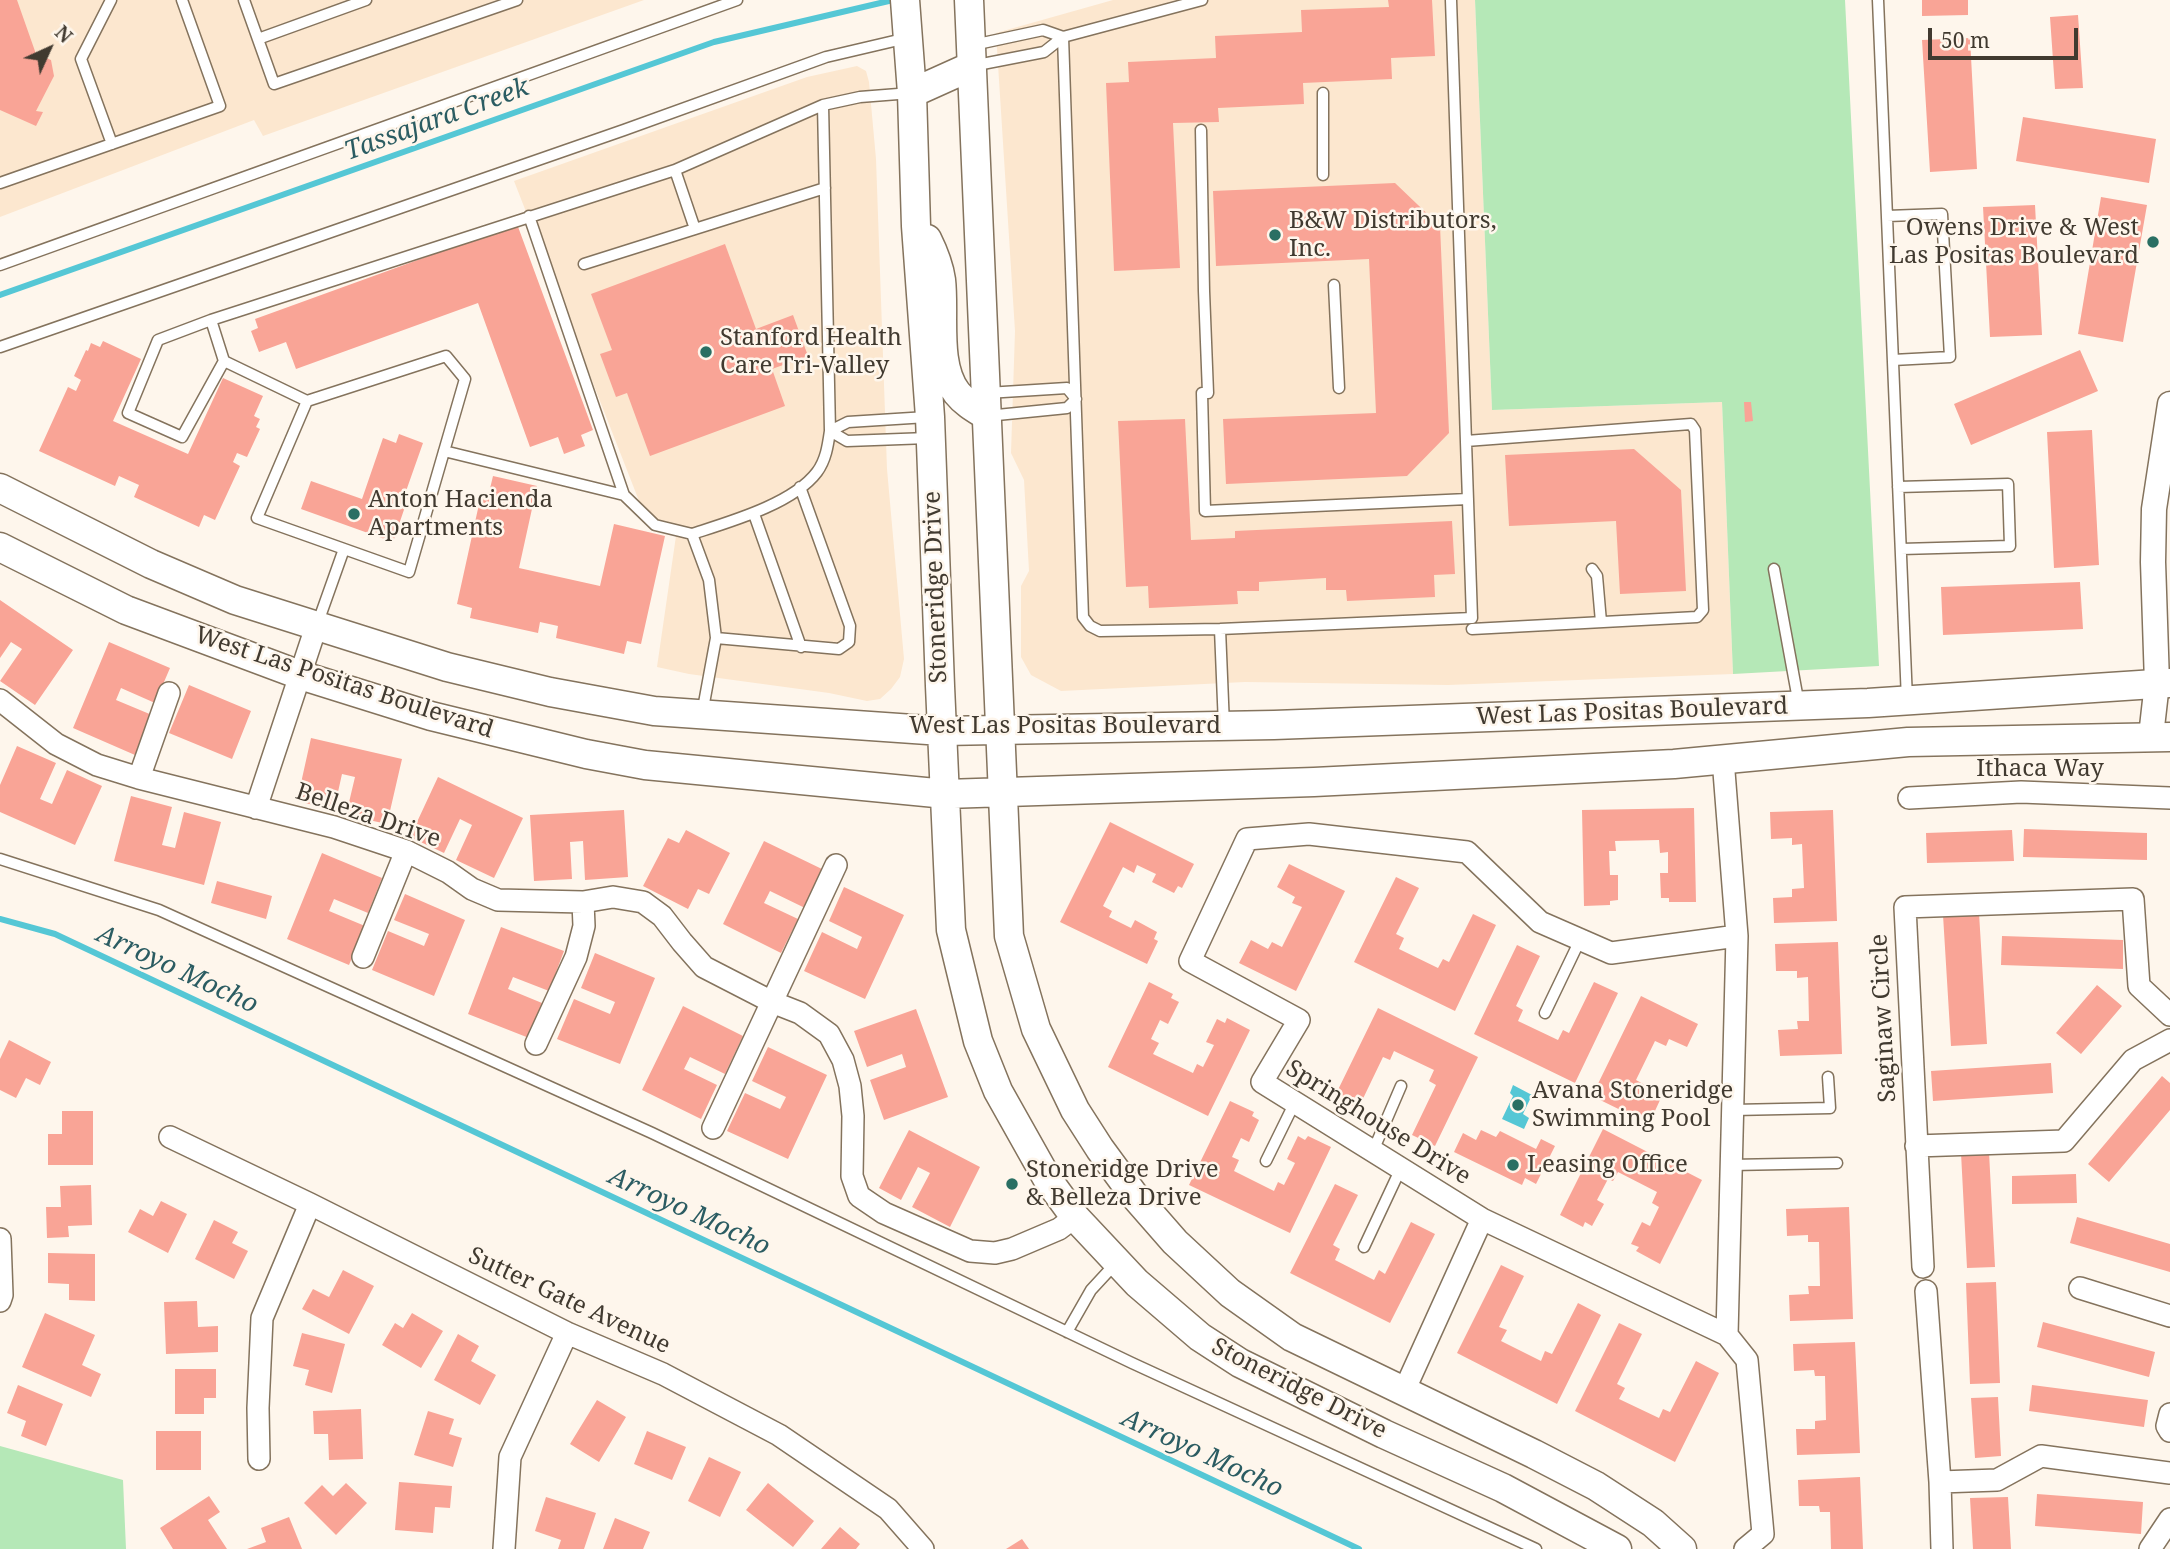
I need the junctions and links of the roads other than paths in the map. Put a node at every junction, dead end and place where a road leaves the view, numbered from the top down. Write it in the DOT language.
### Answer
graph roads {
  1 [pos="111,0"];
  2 [pos="183,0"];
  3 [pos="244,0"];
  4 [pos="366,0"];
  5 [pos="517,0"];
  6 [pos="737,0"];
  7 [pos="905,0"];
  8 [pos="1202,0"];
  9 [pos="1451,0"];
  10 [pos="1878,0"];
  11 [pos="504,2"];
  12 [pos="971,34"];
  13 [pos="907,36"];
  14 [pos="1063,37"];
  15 [pos="258,39"];
  16 [pos="912,93"];
  17 [pos="1322,93"];
  18 [pos="822,105"];
  19 [pos="1201,130"];
  20 [pos="112,144"];
  21 [pos="675,170"];
  22 [pos="1323,175"];
  23 [pos="0,183"];
  24 [pos="825,188"];
  25 [pos="529,216"];
  26 [pos="1887,216"];
  27 [pos="916,226"];
  28 [pos="695,229"];
  29 [pos="584,264"];
  30 [pos="0,265"];
  31 [pos="1334,285"];
  32 [pos="211,320"];
  33 [pos="0,348"];
  34 [pos="1893,360"];
  35 [pos="223,361"];
  36 [pos="1339,387"];
  37 [pos="1076,399"];
  38 [pos="307,401"];
  39 [pos="2170,404"];
  40 [pos="987,405"];
  41 [pos="930,427"];
  42 [pos="830,431"];
  43 [pos="1466,441"];
  44 [pos="444,451"];
  45 [pos="1898,487"];
  46 [pos="0,488"];
  47 [pos="800,488"];
  48 [pos="624,495"];
  49 [pos="1468,499"];
  50 [pos="754,514"];
  51 [pos="692,534"];
  52 [pos="0,547"];
  53 [pos="344,549"];
  54 [pos="1901,550"];
  55 [pos="1592,569"];
  56 [pos="1774,569"];
  57 [pos="1601,622"];
  58 [pos="316,627"];
  59 [pos="1220,629"];
  60 [pos="1472,629"];
  61 [pos="716,638"];
  62 [pos="801,647"];
  63 [pos="300,675"];
  64 [pos="2164,683"];
  65 [pos="169,693"];
  66 [pos="0,700"];
  67 [pos="1907,701"];
  68 [pos="1799,705"];
  69 [pos="702,714"];
  70 [pos="1224,726"];
  71 [pos="1001,730"];
  72 [pos="942,732"];
  73 [pos="2161,737"];
  74 [pos="1723,759"];
  75 [pos="139,778"];
  76 [pos="1003,793"];
  77 [pos="946,794"];
  78 [pos="1909,798"];
  79 [pos="2170,798"];
  80 [pos="256,808"];
  81 [pos="406,852"];
  82 [pos="0,859"];
  83 [pos="836,865"];
  84 [pos="583,902"];
  85 [pos="1737,936"];
  86 [pos="1580,940"];
  87 [pos="363,957"];
  88 [pos="772,1002"];
  89 [pos="1545,1013"];
  90 [pos="2170,1015"];
  91 [pos="2170,1040"];
  92 [pos="536,1045"];
  93 [pos="1828,1077"];
  94 [pos="1401,1086"];
  95 [pos="1295,1102"];
  96 [pos="1733,1110"];
  97 [pos="713,1128"];
  98 [pos="170,1137"];
  99 [pos="1916,1146"];
  100 [pos="1373,1151"];
  101 [pos="1266,1161"];
  102 [pos="1837,1163"];
  103 [pos="1731,1166"];
  104 [pos="1401,1168"];
  105 [pos="310,1204"];
  106 [pos="1075,1217"];
  107 [pos="1482,1219"];
  108 [pos="0,1239"];
  109 [pos="1364,1247"];
  110 [pos="1117,1262"];
  111 [pos="1923,1267"];
  112 [pos="2080,1288"];
  113 [pos="1926,1291"];
  114 [pos="0,1301"];
  115 [pos="2170,1316"];
  116 [pos="1067,1332"];
  117 [pos="567,1333"];
  118 [pos="1727,1335"];
  119 [pos="1404,1391"];
  120 [pos="2170,1414"];
  121 [pos="2170,1431"];
  122 [pos="1384,1434"];
  123 [pos="259,1459"];
  124 [pos="2170,1474"];
  125 [pos="1940,1482"];
  126 [pos="2170,1519"];
  127 [pos="504,1549"];
  128 [pos="923,1549"];
  129 [pos="1536,1549"];
  130 [pos="1617,1549"];
  131 [pos="1682,1549"];
  132 [pos="1745,1549"];
  133 [pos="1942,1549"];
  134 [pos="2150,1549"];
  1 -- 20 [label="lane"];
  2 -- 20 [label="lane"];
  3 -- 15 [label="lane"];
  4 -- 15 [label="lane"];
  5 -- 11 [label="lane"];
  6 -- 30 [label="lane"];
  7 -- 13 [label="main road, Stoneridge Drive"];
  8 -- 14 [label="lane"];
  9 -- 43 [label="lane"];
  10 -- 26 [label="lane"];
  11 -- 15 [label="lane"];
  12 -- 14 [label="lane"];
  12 -- 14 [label="lane"];
  12 -- 16 [label="main road"];
  12 -- 40 [label="main road, Stoneridge Drive"];
  13 -- 16 [label="main road, Stoneridge Drive"];
  13 -- 33 [label="lane"];
  14 -- 37 [label="lane"];
  16 -- 18 [label="lane"];
  16 -- 27 [label="main road, Stoneridge Drive"];
  17 -- 22 [label="lane"];
  18 -- 21 [label="lane"];
  18 -- 24 [label="lane"];
  19 -- 49 [label="lane"];
  20 -- 23 [label="lane"];
  21 -- 25 [label="lane"];
  21 -- 28 [label="lane"];
  24 -- 28 [label="lane"];
  24 -- 42 [label="lane"];
  25 -- 32 [label="lane"];
  25 -- 48 [label="lane"];
  26 -- 34 [label="lane"];
  26 -- 34 [label="lane"];
  27 -- 40 [label="main road"];
  27 -- 41 [label="main road, Stoneridge Drive"];
  28 -- 29 [label="lane"];
  31 -- 36 [label="lane"];
  32 -- 35 [label="lane"];
  32 -- 35 [label="lane"];
  34 -- 45 [label="lane"];
  35 -- 38 [label="lane"];
  37 -- 40 [label="lane"];
  37 -- 40 [label="lane"];
  37 -- 59 [label="lane"];
  38 -- 44 [label="lane"];
  38 -- 53 [label="lane"];
  39 -- 64 [label="street"];
  40 -- 71 [label="main road, Stoneridge Drive"];
  41 -- 42 [label="lane"];
  41 -- 42 [label="lane"];
  41 -- 72 [label="main road, Stoneridge Drive"];
  42 -- 47 [label="lane"];
  43 -- 49 [label="lane"];
  43 -- 57 [label="lane"];
  44 -- 48 [label="lane"];
  44 -- 53 [label="lane"];
  45 -- 54 [label="lane"];
  45 -- 54 [label="lane"];
  46 -- 58 [label="main road, West Las Positas Boulevard"];
  47 -- 50 [label="lane"];
  47 -- 62 [label="lane"];
  48 -- 51 [label="lane"];
  49 -- 59 [label="lane"];
  50 -- 51 [label="lane"];
  50 -- 62 [label="lane"];
  51 -- 61 [label="lane"];
  52 -- 63 [label="main road, West Las Positas Boulevard"];
  53 -- 58 [label="lane"];
  54 -- 67 [label="lane"];
  55 -- 57 [label="lane"];
  56 -- 68 [label="lane"];
  57 -- 60 [label="lane"];
  58 -- 63 [label="street"];
  58 -- 69 [label="main road, West Las Positas Boulevard"];
  59 -- 70 [label="lane"];
  61 -- 62 [label="lane"];
  61 -- 69 [label="lane"];
  63 -- 77 [label="main road, West Las Positas Boulevard"];
  63 -- 80 [label="street"];
  64 -- 67 [label="main road, West Las Positas Boulevard"];
  64 -- 73 [label="street"];
  65 -- 75 [label="street"];
  66 -- 75 [label="street, Belleza Drive"];
  67 -- 68 [label="main road, West Las Positas Boulevard"];
  68 -- 70 [label="main road, West Las Positas Boulevard"];
  69 -- 72 [label="main road, West Las Positas Boulevard"];
  70 -- 71 [label="main road, West Las Positas Boulevard"];
  71 -- 72 [label="main road, West Las Positas Boulevard"];
  71 -- 76 [label="main road, Stoneridge Drive"];
  72 -- 77 [label="main road, Stoneridge Drive"];
  73 -- 74 [label="main road, West Las Positas Boulevard"];
  74 -- 76 [label="main road, West Las Positas Boulevard"];
  74 -- 85 [label="street"];
  75 -- 80 [label="street, Belleza Drive"];
  76 -- 77 [label="main road, West Las Positas Boulevard"];
  76 -- 119 [label="main road, Stoneridge Drive"];
  77 -- 106 [label="main road, Stoneridge Drive"];
  78 -- 79 [label="street, Ithaca Way"];
  80 -- 81 [label="street, Belleza Drive"];
  81 -- 84 [label="street, Belleza Drive"];
  81 -- 87 [label="street"];
  82 -- 116 [label="lane"];
  83 -- 88 [label="street"];
  84 -- 88 [label="street, Belleza Drive"];
  84 -- 92 [label="street"];
  85 -- 86 [label="street, Springhouse Drive"];
  85 -- 96 [label="street"];
  86 -- 89 [label="lane"];
  86 -- 95 [label="street, Springhouse Drive"];
  88 -- 97 [label="street"];
  88 -- 106 [label="street, Belleza Drive"];
  90 -- 99 [label="street, Saginaw Circle"];
  91 -- 99 [label="street"];
  93 -- 96 [label="lane"];
  94 -- 100 [label="lane"];
  95 -- 100 [label="street, Springhouse Drive"];
  95 -- 101 [label="lane"];
  96 -- 103 [label="street"];
  98 -- 105 [label="street, Sutter Gate Avenue"];
  99 -- 111 [label="street"];
  100 -- 104 [label="street, Springhouse Drive"];
  102 -- 103 [label="lane"];
  103 -- 118 [label="street"];
  104 -- 107 [label="street, Springhouse Drive"];
  104 -- 109 [label="lane"];
  105 -- 117 [label="street, Sutter Gate Avenue"];
  105 -- 123 [label="street"];
  106 -- 110 [label="main road, Stoneridge Drive"];
  107 -- 118 [label="street, Springhouse Drive"];
  107 -- 119 [label="street, Springhouse Drive"];
  108 -- 114 [label="street"];
  110 -- 116 [label="lane"];
  110 -- 122 [label="main road, Stoneridge Drive"];
  112 -- 115 [label="street"];
  113 -- 125 [label="street"];
  116 -- 129 [label="lane"];
  117 -- 127 [label="street"];
  117 -- 128 [label="street, Sutter Gate Avenue"];
  118 -- 132 [label="street, Springhouse Drive"];
  119 -- 122 [label="main road"];
  119 -- 131 [label="main road, Stoneridge Drive"];
  120 -- 121 [label="street"];
  122 -- 130 [label="main road, Stoneridge Drive"];
  124 -- 125 [label="street"];
  125 -- 133 [label="street"];
  126 -- 134 [label="street"];
}
